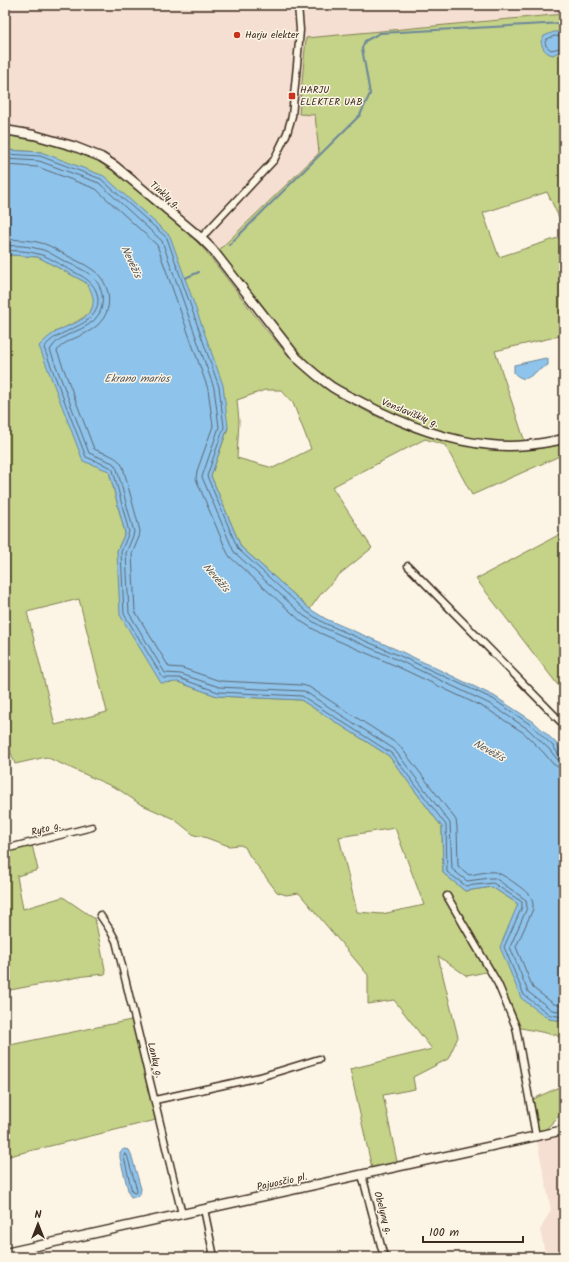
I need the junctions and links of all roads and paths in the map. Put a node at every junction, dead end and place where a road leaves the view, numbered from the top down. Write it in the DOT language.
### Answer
graph roads {
  1 [pos="298,5"];
  2 [pos="5,130"];
  3 [pos="201,238"];
  4 [pos="275,331"];
  5 [pos="564,439"];
  6 [pos="408,566"];
  7 [pos="564,725"];
  8 [pos="92,827"];
  9 [pos="5,849"];
  10 [pos="447,896"];
  11 [pos="100,915"];
  12 [pos="319,1059"];
  13 [pos="155,1100"];
  14 [pos="564,1130"];
  15 [pos="536,1136"];
  16 [pos="362,1175"];
  17 [pos="204,1209"];
  18 [pos="182,1214"];
  19 [pos="5,1253"];
  20 [pos="214,1257"];
  21 [pos="384,1257"];
  1 -- 3 [label="street"];
  2 -- 3 [label="main road, Tinklų g."];
  3 -- 4 [label="main road, Tinklų g."];
  4 -- 5 [label="main road, Venslaviškių g."];
  6 -- 7 [label="street"];
  8 -- 9 [label="street, Ryto g."];
  10 -- 15 [label="street"];
  11 -- 13 [label="street, Lankų g."];
  12 -- 13 [label="street"];
  13 -- 18 [label="street, Lankų g."];
  14 -- 15 [label="main road, Pajuosčio pl."];
  15 -- 16 [label="main road, Pajuosčio pl."];
  16 -- 17 [label="main road, Pajuosčio pl."];
  16 -- 21 [label="street, Obelynų g."];
  17 -- 18 [label="main road, Pajuosčio pl."];
  17 -- 20 [label="street"];
  18 -- 19 [label="main road, Pajuosčio pl."];
}
